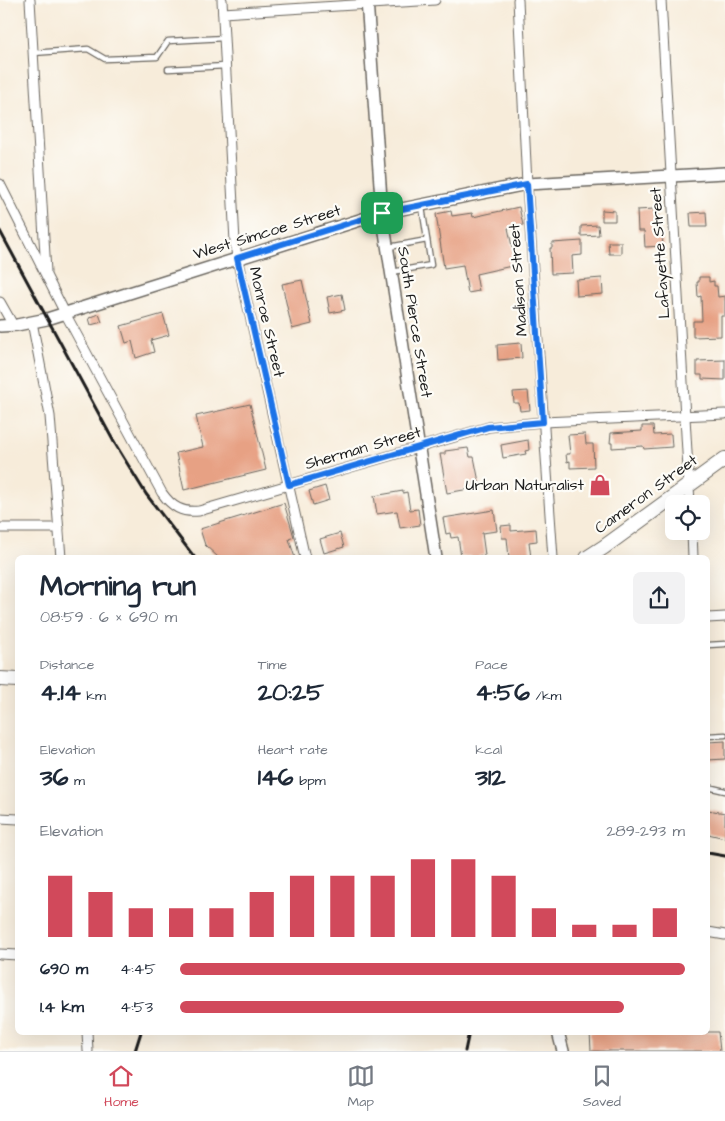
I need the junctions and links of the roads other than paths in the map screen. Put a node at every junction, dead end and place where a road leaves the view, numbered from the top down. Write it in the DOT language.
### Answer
graph roads {
  1 [pos="30,0"];
  2 [pos="222,0"];
  3 [pos="434,0"];
  4 [pos="518,0"];
  5 [pos="661,0"];
  6 [pos="368,2"];
  7 [pos="223,12"];
  8 [pos="224,38"];
  9 [pos="33,53"];
  10 [pos="226,66"];
  11 [pos="168,69"];
  12 [pos="725,173"];
  13 [pos="671,176"];
  14 [pos="0,184"];
  15 [pos="527,184"];
  16 [pos="422,205"];
  17 [pos="382,213"];
  18 [pos="427,240"];
  19 [pos="387,247"];
  20 [pos="237,258"];
  21 [pos="391,272"];
  22 [pos="47,277"];
  23 [pos="0,302"];
  24 [pos="64,313"];
  25 [pos="32,322"];
  26 [pos="13,325"];
  27 [pos="0,326"];
  28 [pos="725,414"];
  29 [pos="686,416"];
  30 [pos="543,422"];
  31 [pos="418,448"];
  32 [pos="725,459"];
  33 [pos="689,484"];
  34 [pos="289,485"];
  35 [pos="690,495"];
  36 [pos="0,528"];
  37 [pos="59,528"];
  38 [pos="692,540"];
  39 [pos="61,555"];
  40 [pos="304,555"];
  41 [pos="436,555"];
  42 [pos="553,555"];
  43 [pos="592,555"];
  44 [pos="693,555"];
  45 [pos="725,617"];
  46 [pos="710,618"];
  47 [pos="725,644"];
  48 [pos="710,645"];
  49 [pos="0,679"];
  50 [pos="15,680"];
  51 [pos="725,735"];
  52 [pos="710,736"];
  53 [pos="710,787"];
  54 [pos="725,791"];
  55 [pos="0,818"];
  56 [pos="15,819"];
  57 [pos="710,932"];
  58 [pos="725,935"];
  59 [pos="0,954"];
  60 [pos="15,955"];
  61 [pos="87,1035"];
  62 [pos="559,1035"];
  63 [pos="88,1051"];
  64 [pos="563,1051"];
  1 -- 9 [label="street"];
  2 -- 7 [label="street, Monroe Street"];
  3 -- 6 [label="street"];
  4 -- 15 [label="street, Madison Street"];
  5 -- 13 [label="street, Lafayette Street"];
  6 -- 7 [label="street"];
  6 -- 17 [label="street, South Pierce Street"];
  7 -- 8 [label="street, Monroe Street"];
  8 -- 9 [label="lane"];
  8 -- 10 [label="street, Monroe Street"];
  9 -- 22 [label="street"];
  10 -- 11 [label="lane"];
  10 -- 20 [label="street, Monroe Street"];
  12 -- 13 [label="street, West Simcoe Street"];
  13 -- 15 [label="street, West Simcoe Street"];
  13 -- 29 [label="street, Lafayette Street"];
  14 -- 22 [label="street, Sherman Street"];
  15 -- 16 [label="street, West Simcoe Street"];
  15 -- 30 [label="street, Madison Street"];
  16 -- 17 [label="street, West Simcoe Street"];
  16 -- 18 [label="lane"];
  17 -- 19 [label="street, South Pierce Street"];
  17 -- 20 [label="street, West Simcoe Street"];
  18 -- 19 [label="lane"];
  18 -- 21 [label="lane"];
  19 -- 21 [label="street, South Pierce Street"];
  20 -- 24 [label="street, West Simcoe Street"];
  20 -- 34 [label="street, Monroe Street"];
  21 -- 31 [label="street, South Pierce Street"];
  22 -- 24 [label="street, Sherman Street"];
  23 -- 26 [label="street"];
  24 -- 25 [label="street, West Simcoe Street"];
  24 -- 34 [label="street, Sherman Street"];
  25 -- 26 [label="street, West Simcoe Street"];
  25 -- 37 [label="street"];
  26 -- 27 [label="street, West Simcoe Street"];
  28 -- 29 [label="street, Sherman Street"];
  29 -- 30 [label="street, Sherman Street"];
  29 -- 33 [label="street, Lafayette Street"];
  30 -- 31 [label="street, Sherman Street"];
  30 -- 42 [label="street, Madison Street"];
  31 -- 34 [label="street, Sherman Street"];
  31 -- 41 [label="street, South Pierce Street"];
  32 -- 33 [label="main road, Cameron Street"];
  33 -- 35 [label="street, Lafayette Street"];
  33 -- 43 [label="main road, Cameron Street"];
  34 -- 40 [label="street, Monroe Street"];
  36 -- 37 [label="street"];
  37 -- 39 [label="street"];
  38 -- 44 [label="street"];
  45 -- 46 [label="street"];
  47 -- 48 [label="lane"];
  49 -- 50 [label="main road"];
  51 -- 52 [label="lane"];
  53 -- 54 [label="lane"];
  55 -- 56 [label="street"];
  57 -- 58 [label="street"];
  59 -- 60 [label="street"];
  61 -- 63 [label="street"];
  62 -- 64 [label="street"];
}
